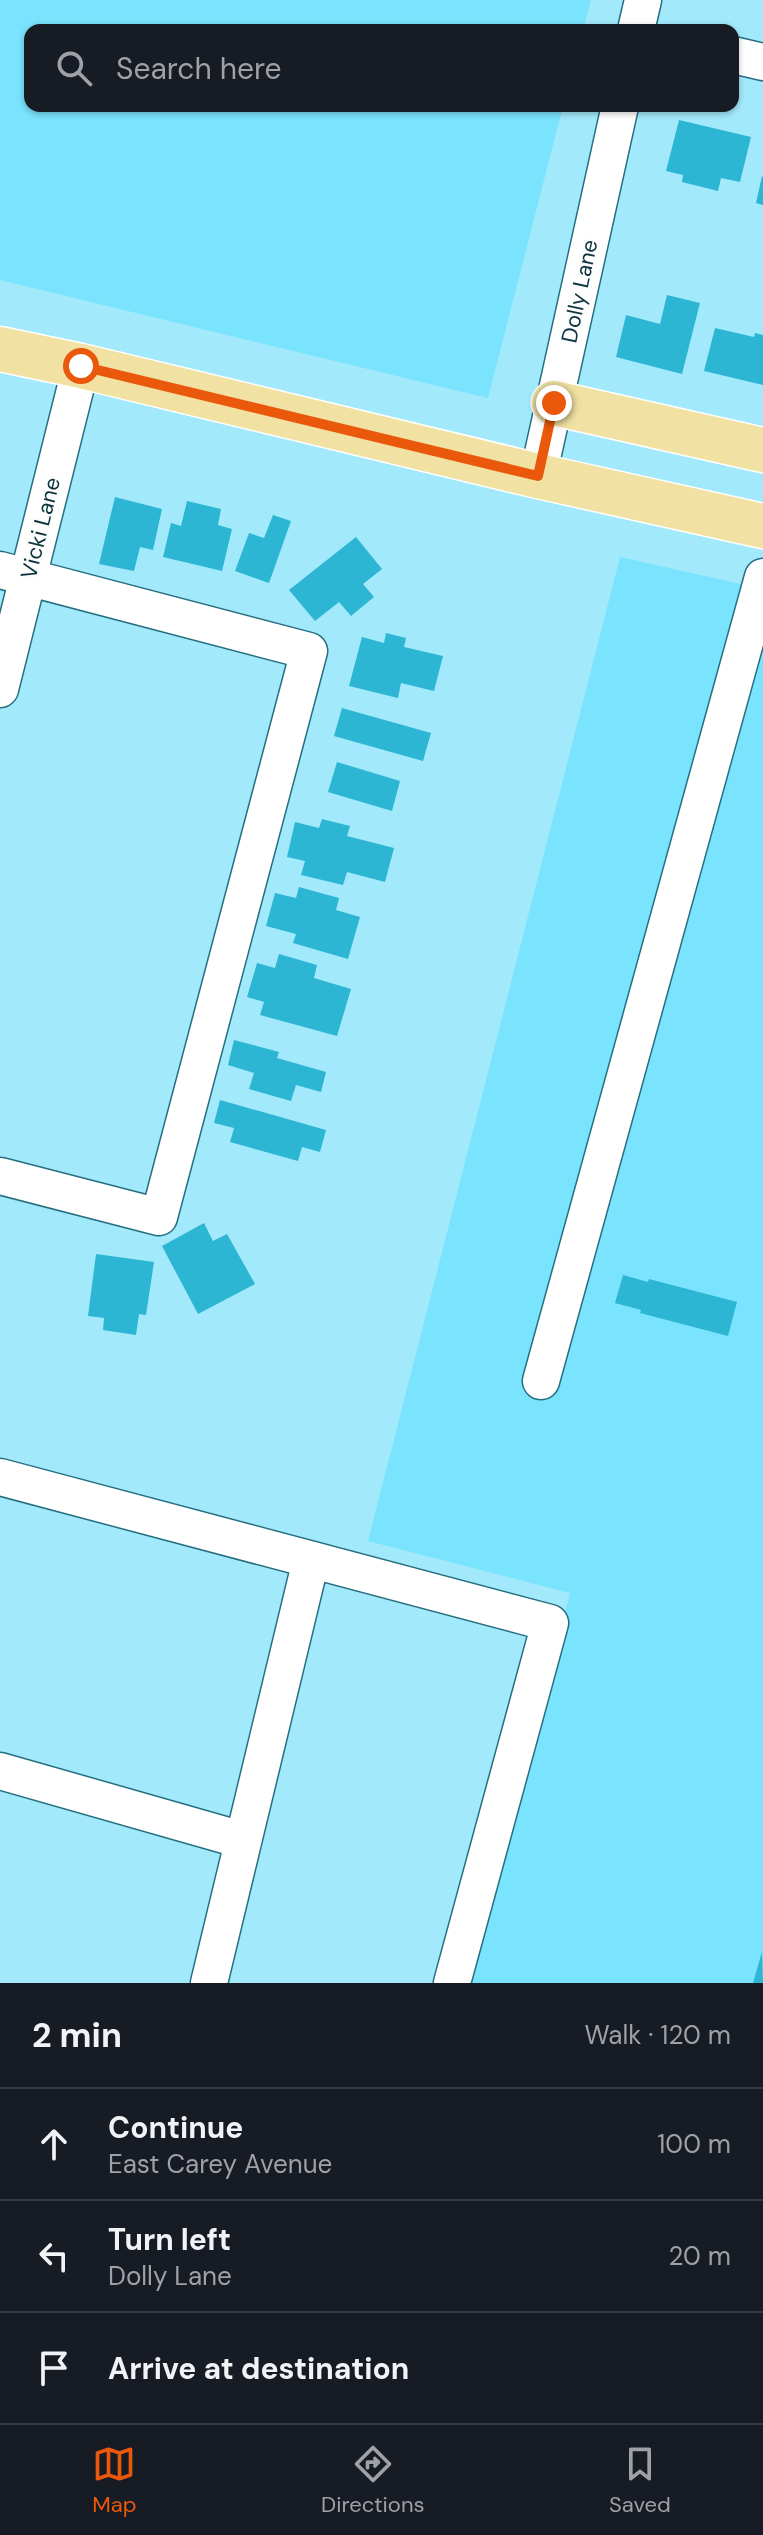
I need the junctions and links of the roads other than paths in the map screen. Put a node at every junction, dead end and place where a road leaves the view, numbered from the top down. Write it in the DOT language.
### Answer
graph roads {
  1 [pos="643,0"];
  2 [pos="637,24"];
  3 [pos="739,56"];
  4 [pos="763,62"];
  5 [pos="619,112"];
  6 [pos="0,349"];
  7 [pos="81,366"];
  8 [pos="554,403"];
  9 [pos="763,450"];
  10 [pos="538,476"];
  11 [pos="763,526"];
  12 [pos="14,573"];
  13 [pos="763,577"];
  14 [pos="0,689"];
  15 [pos="0,1176"];
  16 [pos="541,1381"];
  17 [pos="0,1477"];
  18 [pos="311,1560"];
  19 [pos="0,1771"];
  20 [pos="242,1840"];
  21 [pos="209,1983"];
  22 [pos="452,1983"];
  1 -- 2 [label="street"];
  3 -- 4 [label="street"];
  5 -- 8 [label="street, Dolly Lane"];
  6 -- 7 [label="main road"];
  7 -- 10 [label="main road"];
  7 -- 12 [label="street, Vicki Lane"];
  8 -- 9 [label="main road"];
  8 -- 10 [label="street, Dolly Lane"];
  10 -- 11 [label="main road"];
  12 -- 14 [label="street, Vicki Lane"];
  12 -- 15 [label="street"];
  13 -- 16 [label="street"];
  17 -- 18 [label="street"];
  18 -- 20 [label="street"];
  18 -- 22 [label="street"];
  19 -- 20 [label="street"];
  20 -- 21 [label="street"];
}
